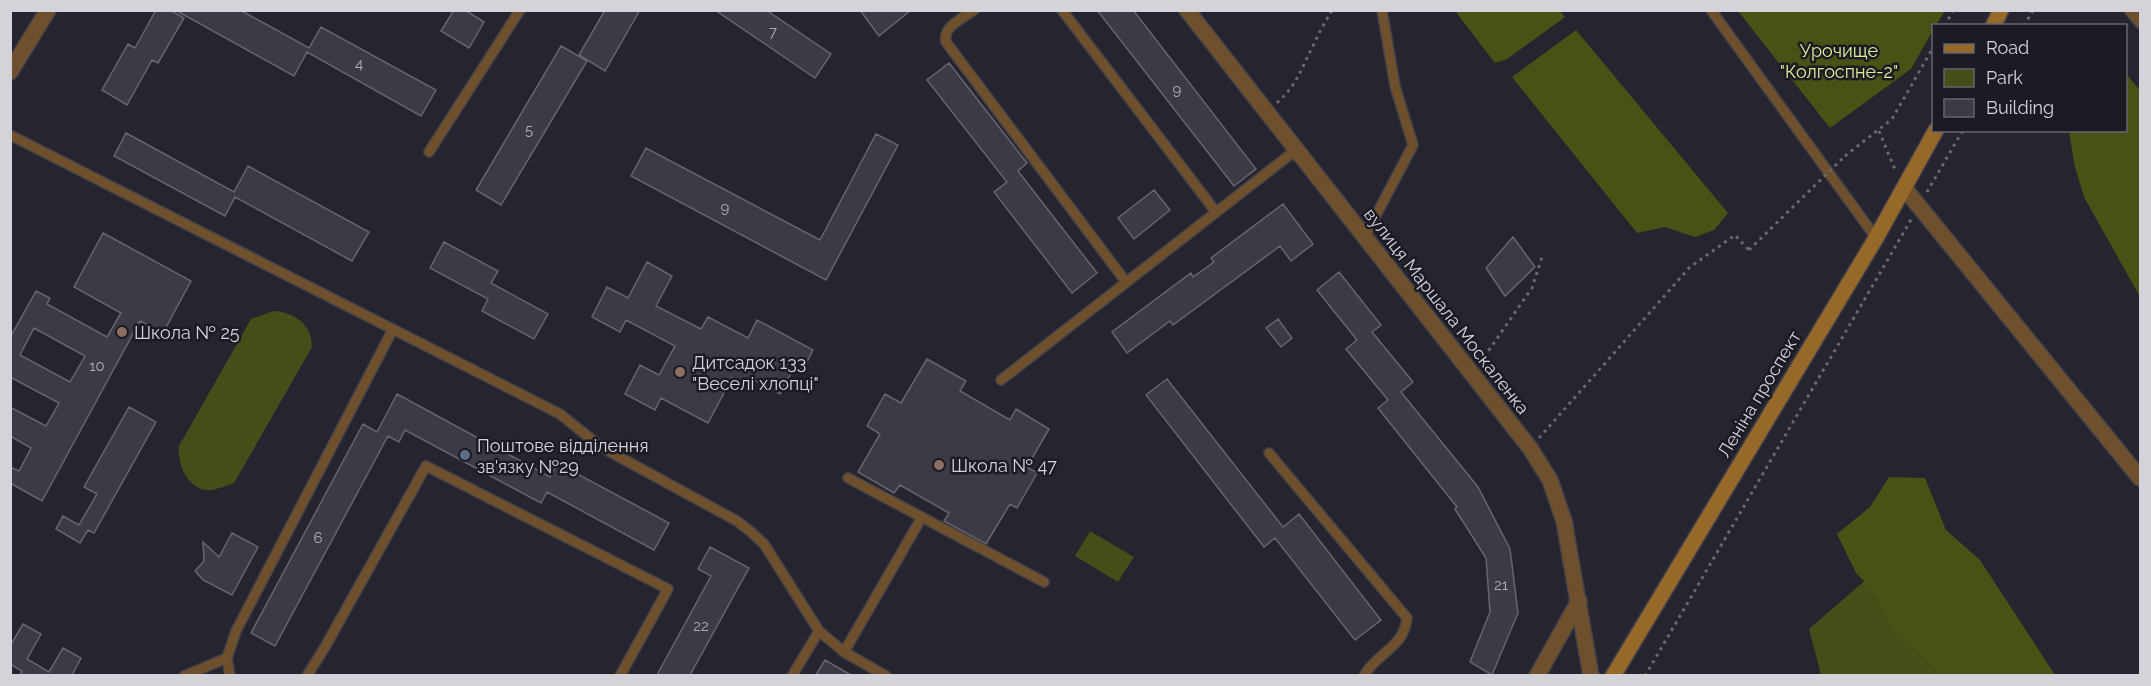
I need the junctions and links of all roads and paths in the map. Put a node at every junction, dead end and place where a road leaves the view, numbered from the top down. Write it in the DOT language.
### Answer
graph roads {
  1 [pos="48,10"];
  2 [pos="520,10"];
  3 [pos="974,10"];
  4 [pos="1062,10"];
  5 [pos="1187,10"];
  6 [pos="1332,10"];
  7 [pos="1382,10"];
  8 [pos="1711,10"];
  9 [pos="1953,10"];
  10 [pos="2001,10"];
  11 [pos="2033,10"];
  12 [pos="2129,10"];
  13 [pos="2140,23"];
  14 [pos="1946,24"];
  15 [pos="1994,24"];
  16 [pos="2025,24"];
  17 [pos="1932,49"];
  18 [pos="10,72"];
  19 [pos="1267,113"];
  20 [pos="1879,130"];
  21 [pos="1935,132"];
  22 [pos="1962,132"];
  23 [pos="10,135"];
  24 [pos="1296,150"];
  25 [pos="429,152"];
  26 [pos="1905,189"];
  27 [pos="1927,192"];
  28 [pos="1216,212"];
  29 [pos="1915,213"];
  30 [pos="1364,238"];
  31 [pos="1876,238"];
  32 [pos="1543,254"];
  33 [pos="1126,282"];
  34 [pos="393,330"];
  35 [pos="1472,374"];
  36 [pos="1001,380"];
  37 [pos="1530,448"];
  38 [pos="1269,453"];
  39 [pos="848,477"];
  40 [pos="2140,478"];
  41 [pos="921,517"];
  42 [pos="1044,582"];
  43 [pos="1579,601"];
  44 [pos="819,631"];
  45 [pos="844,651"];
  46 [pos="227,658"];
  47 [pos="184,675"];
  48 [pos="230,675"];
  49 [pos="307,675"];
  50 [pos="620,675"];
  51 [pos="792,675"];
  52 [pos="886,675"];
  53 [pos="1364,675"];
  54 [pos="1537,675"];
  55 [pos="1591,675"];
  56 [pos="1613,675"];
  57 [pos="1645,675"];
  1 -- 18 [label="street"];
  2 -- 25 [label="lane"];
  3 -- 33 [label="lane"];
  4 -- 28 [label="lane"];
  5 -- 19 [label="street, вулиця Маршала Москаленка"];
  6 -- 19 [label="path"];
  7 -- 30 [label="lane"];
  8 -- 31 [label="lane"];
  9 -- 14 [label="path"];
  10 -- 15 [label="main road"];
  11 -- 16 [label="path"];
  12 -- 13 [label="lane"];
  17 -- 20 [label="path"];
  19 -- 24 [label="street, вулиця Маршала Москаленка"];
  20 -- 26 [label="path"];
  20 -- 37 [label="path, bridge"];
  21 -- 26 [label="main road, Леніна проспект"];
  22 -- 27 [label="path"];
  23 -- 34 [label="lane"];
  24 -- 28 [label="lane"];
  24 -- 30 [label="street, вулиця Маршала Москаленка"];
  26 -- 31 [label="main road, Леніна проспект"];
  26 -- 40 [label="street"];
  28 -- 33 [label="lane"];
  29 -- 57 [label="path"];
  30 -- 35 [label="street, вулиця Маршала Москаленка"];
  31 -- 56 [label="main road, Леніна проспект"];
  32 -- 35 [label="path"];
  33 -- 36 [label="lane"];
  34 -- 44 [label="lane"];
  34 -- 46 [label="lane"];
  35 -- 37 [label="street, вулиця Маршала Москаленка"];
  37 -- 43 [label="street, вулиця Маршала Москаленка"];
  38 -- 53 [label="lane"];
  39 -- 41 [label="lane"];
  41 -- 42 [label="lane"];
  41 -- 45 [label="lane"];
  43 -- 54 [label="street"];
  43 -- 55 [label="street, вулиця Маршала Москаленка"];
  44 -- 45 [label="lane"];
  44 -- 51 [label="lane"];
  45 -- 52 [label="lane"];
  46 -- 47 [label="lane"];
  46 -- 48 [label="lane"];
  49 -- 50 [label="lane"];
}
